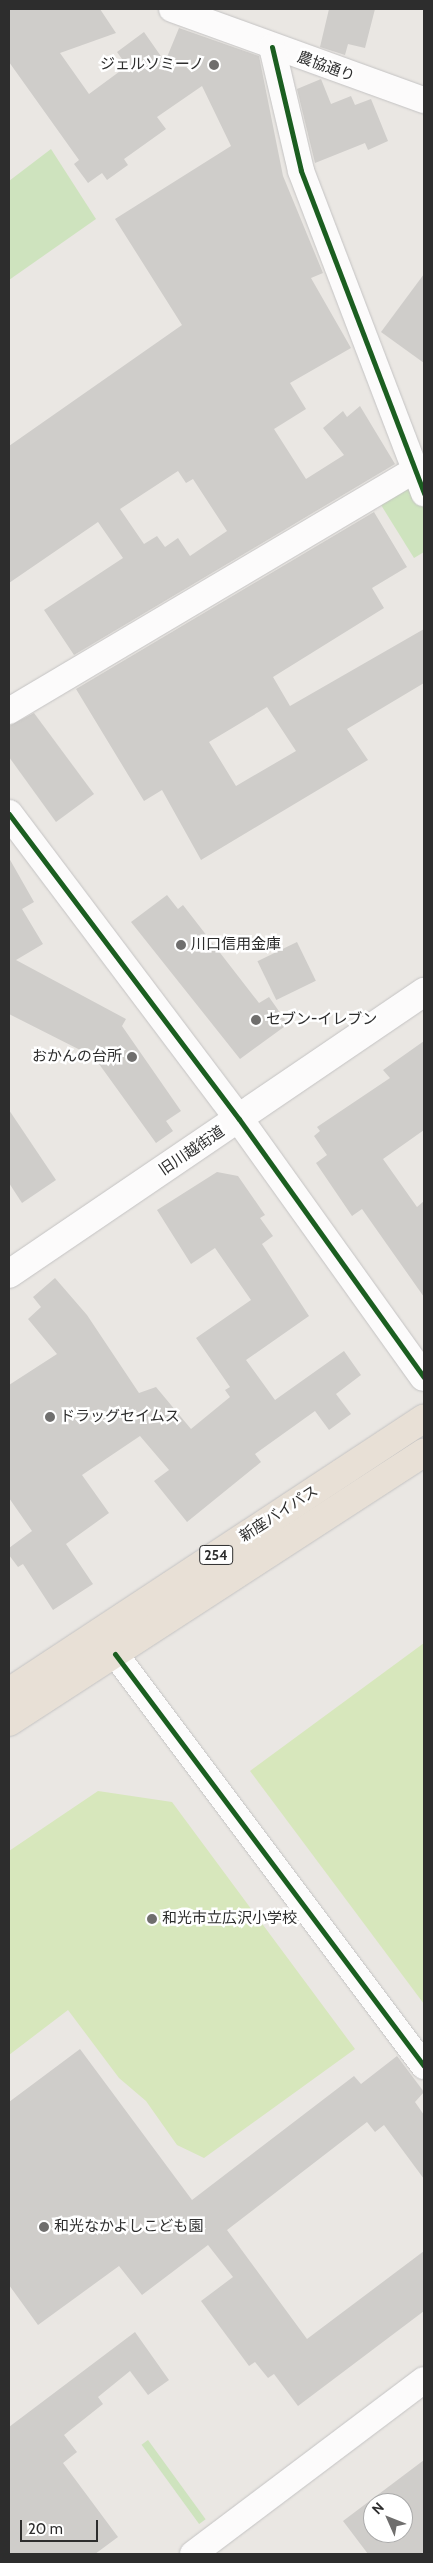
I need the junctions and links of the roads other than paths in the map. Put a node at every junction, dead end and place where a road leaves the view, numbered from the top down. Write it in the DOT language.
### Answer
graph roads {
  1 [pos="172,9"];
  2 [pos="220,17"];
  3 [pos="272,47"];
  4 [pos="424,100"];
  5 [pos="419,482"];
  6 [pos="9,711"];
  7 [pos="9,814"];
  8 [pos="424,992"];
  9 [pos="239,1119"];
  10 [pos="9,1274"];
  11 [pos="424,1377"];
  12 [pos="424,1418"];
  13 [pos="424,1452"];
  14 [pos="115,1654"];
  15 [pos="9,1692"];
  16 [pos="9,1722"];
  17 [pos="424,2066"];
  18 [pos="424,2380"];
  19 [pos="193,2554"];
  1 -- 2 [label="street, 農協通り"];
  2 -- 3 [label="street, 農協通り"];
  3 -- 4 [label="street, 農協通り"];
  3 -- 5 [label="street"];
  5 -- 6 [label="street"];
  7 -- 9 [label="street"];
  8 -- 9 [label="street, 旧川越街道"];
  9 -- 10 [label="street, 旧川越街道"];
  9 -- 11 [label="street"];
  12 -- 15 [label="highway, 新座バイパス / 254"];
  13 -- 14 [label="highway, 新座バイパス / 254"];
  14 -- 16 [label="highway, 新座バイパス / 254"];
  14 -- 17 [label="street"];
  18 -- 19 [label="street"];
}
